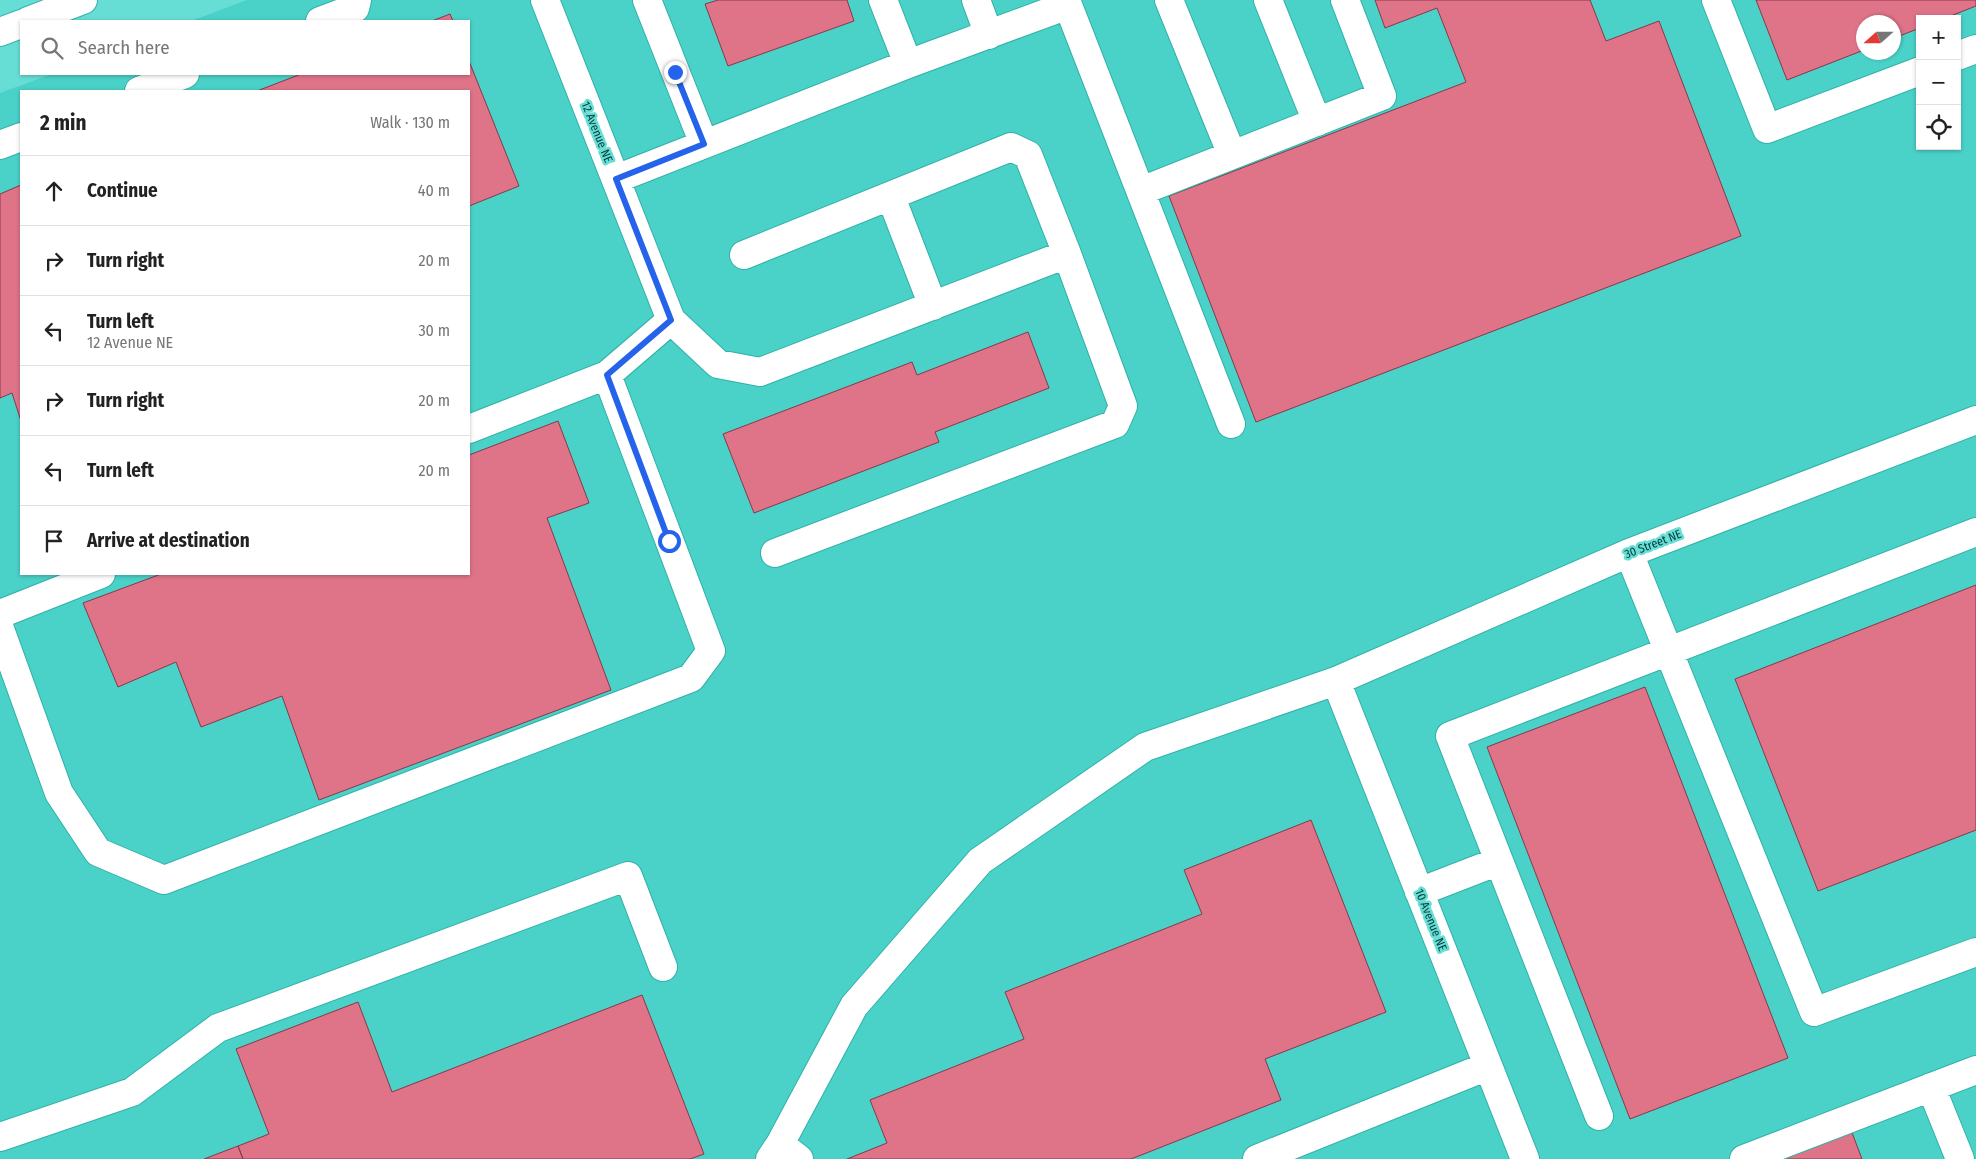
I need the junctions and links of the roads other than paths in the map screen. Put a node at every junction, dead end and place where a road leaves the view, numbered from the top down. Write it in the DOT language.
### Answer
graph roads {
  1 [pos="83,0"];
  2 [pos="357,0"];
  3 [pos="545,0"];
  4 [pos="647,0"];
  5 [pos="883,0"];
  6 [pos="976,0"];
  7 [pos="1169,0"];
  8 [pos="1268,0"];
  9 [pos="1346,0"];
  10 [pos="1716,0"];
  11 [pos="1067,2"];
  12 [pos="31,20"];
  13 [pos="323,20"];
  14 [pos="20,24"];
  15 [pos="0,32"];
  16 [pos="989,35"];
  17 [pos="1976,49"];
  18 [pos="1961,55"];
  19 [pos="908,64"];
  20 [pos="1916,73"];
  21 [pos="182,75"];
  22 [pos="143,90"];
  23 [pos="1317,122"];
  24 [pos="20,137"];
  25 [pos="704,144"];
  26 [pos="0,145"];
  27 [pos="1232,155"];
  28 [pos="616,179"];
  29 [pos="1141,191"];
  30 [pos="891,197"];
  31 [pos="1066,254"];
  32 [pos="744,256"];
  33 [pos="933,306"];
  34 [pos="671,320"];
  35 [pos="607,375"];
  36 [pos="1976,420"];
  37 [pos="1231,424"];
  38 [pos="470,429"];
  39 [pos="1976,532"];
  40 [pos="775,553"];
  41 [pos="1629,553"];
  42 [pos="99,575"];
  43 [pos="0,614"];
  44 [pos="0,629"];
  45 [pos="1668,650"];
  46 [pos="1336,681"];
  47 [pos="1499,861"];
  48 [pos="1419,892"];
  49 [pos="1976,952"];
  50 [pos="663,967"];
  51 [pos="1488,1066"];
  52 [pos="1976,1070"];
  53 [pos="1931,1087"];
  54 [pos="1599,1116"];
  55 [pos="0,1137"];
  56 [pos="783,1154"];
  57 [pos="1257,1159"];
  58 [pos="1525,1159"];
  59 [pos="1744,1159"];
  60 [pos="1960,1159"];
  1 -- 12 [label="street"];
  2 -- 13 [label="street"];
  3 -- 28 [label="street, 12 Avenue NE"];
  4 -- 25 [label="street"];
  5 -- 19 [label="street"];
  6 -- 16 [label="street"];
  7 -- 27 [label="street"];
  8 -- 23 [label="street"];
  9 -- 23 [label="street"];
  10 -- 20 [label="street"];
  11 -- 16 [label="street"];
  11 -- 29 [label="street"];
  14 -- 15 [label="street"];
  16 -- 19 [label="street"];
  17 -- 18 [label="street"];
  19 -- 25 [label="street"];
  21 -- 22 [label="street"];
  23 -- 27 [label="street"];
  24 -- 26 [label="street"];
  25 -- 28 [label="street"];
  27 -- 29 [label="street"];
  28 -- 34 [label="street, 12 Avenue NE"];
  29 -- 37 [label="street"];
  30 -- 31 [label="street"];
  30 -- 32 [label="street"];
  30 -- 33 [label="street"];
  31 -- 33 [label="street"];
  31 -- 40 [label="street"];
  33 -- 34 [label="street"];
  34 -- 35 [label="street"];
  35 -- 38 [label="street"];
  35 -- 44 [label="street"];
  36 -- 41 [label="street, 30 Street NE"];
  39 -- 45 [label="street"];
  41 -- 45 [label="street"];
  41 -- 46 [label="street, 30 Street NE"];
  42 -- 43 [label="street"];
  45 -- 47 [label="street"];
  45 -- 49 [label="street"];
  46 -- 48 [label="street, 10 Avenue NE"];
  46 -- 56 [label="street, 30 Street NE"];
  47 -- 48 [label="street"];
  47 -- 54 [label="street"];
  48 -- 51 [label="street, 10 Avenue NE"];
  50 -- 55 [label="street"];
  51 -- 57 [label="street"];
  51 -- 58 [label="street, 10 Avenue NE"];
  52 -- 53 [label="street"];
  53 -- 59 [label="street"];
  53 -- 60 [label="street"];
}
